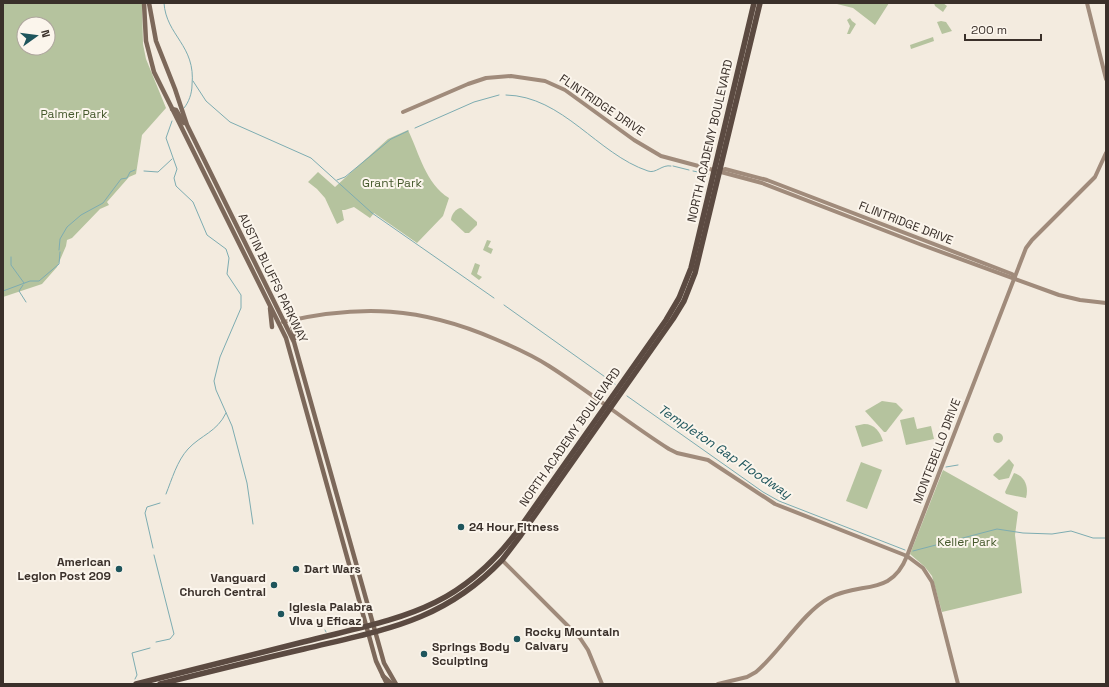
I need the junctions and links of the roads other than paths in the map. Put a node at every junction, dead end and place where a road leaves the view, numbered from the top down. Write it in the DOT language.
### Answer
graph roads {
  1 [pos="144,3"];
  2 [pos="149,3"];
  3 [pos="754,3"];
  4 [pos="760,3"];
  5 [pos="1087,3"];
  6 [pos="1106,79"];
  7 [pos="172,109"];
  8 [pos="403,112"];
  9 [pos="187,125"];
  10 [pos="1106,152"];
  11 [pos="717,170"];
  12 [pos="1015,278"];
  13 [pos="268,301"];
  14 [pos="1106,303"];
  15 [pos="291,320"];
  16 [pos="285,321"];
  17 [pos="280,323"];
  18 [pos="272,327"];
  19 [pos="294,342"];
  20 [pos="609,407"];
  21 [pos="907,556"];
  22 [pos="499,559"];
  23 [pos="374,624"];
  24 [pos="367,626"];
  25 [pos="376,631"];
  26 [pos="369,633"];
  27 [pos="382,676"];
  28 [pos="136,684"];
  29 [pos="160,684"];
  30 [pos="387,684"];
  31 [pos="392,684"];
  32 [pos="396,684"];
  33 [pos="602,684"];
  34 [pos="718,684"];
  35 [pos="958,684"];
  1 -- 7 [label="main road, AUSTIN BLUFFS PARKWAY"];
  2 -- 9 [label="main road, AUSTIN BLUFFS PARKWAY"];
  3 -- 11 [label="highway, NORTH ACADEMY BOULEVARD"];
  4 -- 11 [label="highway, NORTH ACADEMY BOULEVARD"];
  5 -- 6 [label="street"];
  7 -- 9 [label="main road"];
  7 -- 13 [label="main road, AUSTIN BLUFFS PARKWAY"];
  8 -- 11 [label="street, FLINTRIDGE DRIVE"];
  9 -- 16 [label="main road, AUSTIN BLUFFS PARKWAY"];
  10 -- 12 [label="street, MONTEBELLO DRIVE"];
  11 -- 12 [label="street, FLINTRIDGE DRIVE"];
  11 -- 20 [label="highway, NORTH ACADEMY BOULEVARD"];
  12 -- 14 [label="street, FLINTRIDGE DRIVE"];
  12 -- 21 [label="street, MONTEBELLO DRIVE"];
  13 -- 17 [label="main road, AUSTIN BLUFFS PARKWAY"];
  13 -- 18 [label="main road"];
  15 -- 16 [label="street"];
  15 -- 19 [label="main road"];
  15 -- 20 [label="street"];
  16 -- 17 [label="street"];
  16 -- 19 [label="main road, AUSTIN BLUFFS PARKWAY"];
  17 -- 24 [label="main road, AUSTIN BLUFFS PARKWAY"];
  19 -- 23 [label="main road, AUSTIN BLUFFS PARKWAY"];
  20 -- 21 [label="street"];
  20 -- 22 [label="highway, NORTH ACADEMY BOULEVARD"];
  20 -- 22 [label="highway, NORTH ACADEMY BOULEVARD"];
  21 -- 34 [label="street, MONTEBELLO DRIVE"];
  21 -- 35 [label="street"];
  22 -- 23 [label="highway, NORTH ACADEMY BOULEVARD"];
  22 -- 25 [label="highway, NORTH ACADEMY BOULEVARD"];
  22 -- 33 [label="street"];
  23 -- 24 [label="highway, NORTH ACADEMY BOULEVARD"];
  23 -- 25 [label="main road, AUSTIN BLUFFS PARKWAY"];
  24 -- 26 [label="main road, AUSTIN BLUFFS PARKWAY"];
  24 -- 28 [label="highway, NORTH ACADEMY BOULEVARD"];
  25 -- 26 [label="highway, NORTH ACADEMY BOULEVARD"];
  25 -- 32 [label="main road, AUSTIN BLUFFS PARKWAY"];
  26 -- 27 [label="main road, AUSTIN BLUFFS PARKWAY"];
  26 -- 29 [label="highway, NORTH ACADEMY BOULEVARD"];
  27 -- 30 [label="main road, AUSTIN BLUFFS PARKWAY"];
  27 -- 31 [label="main road"];
}
